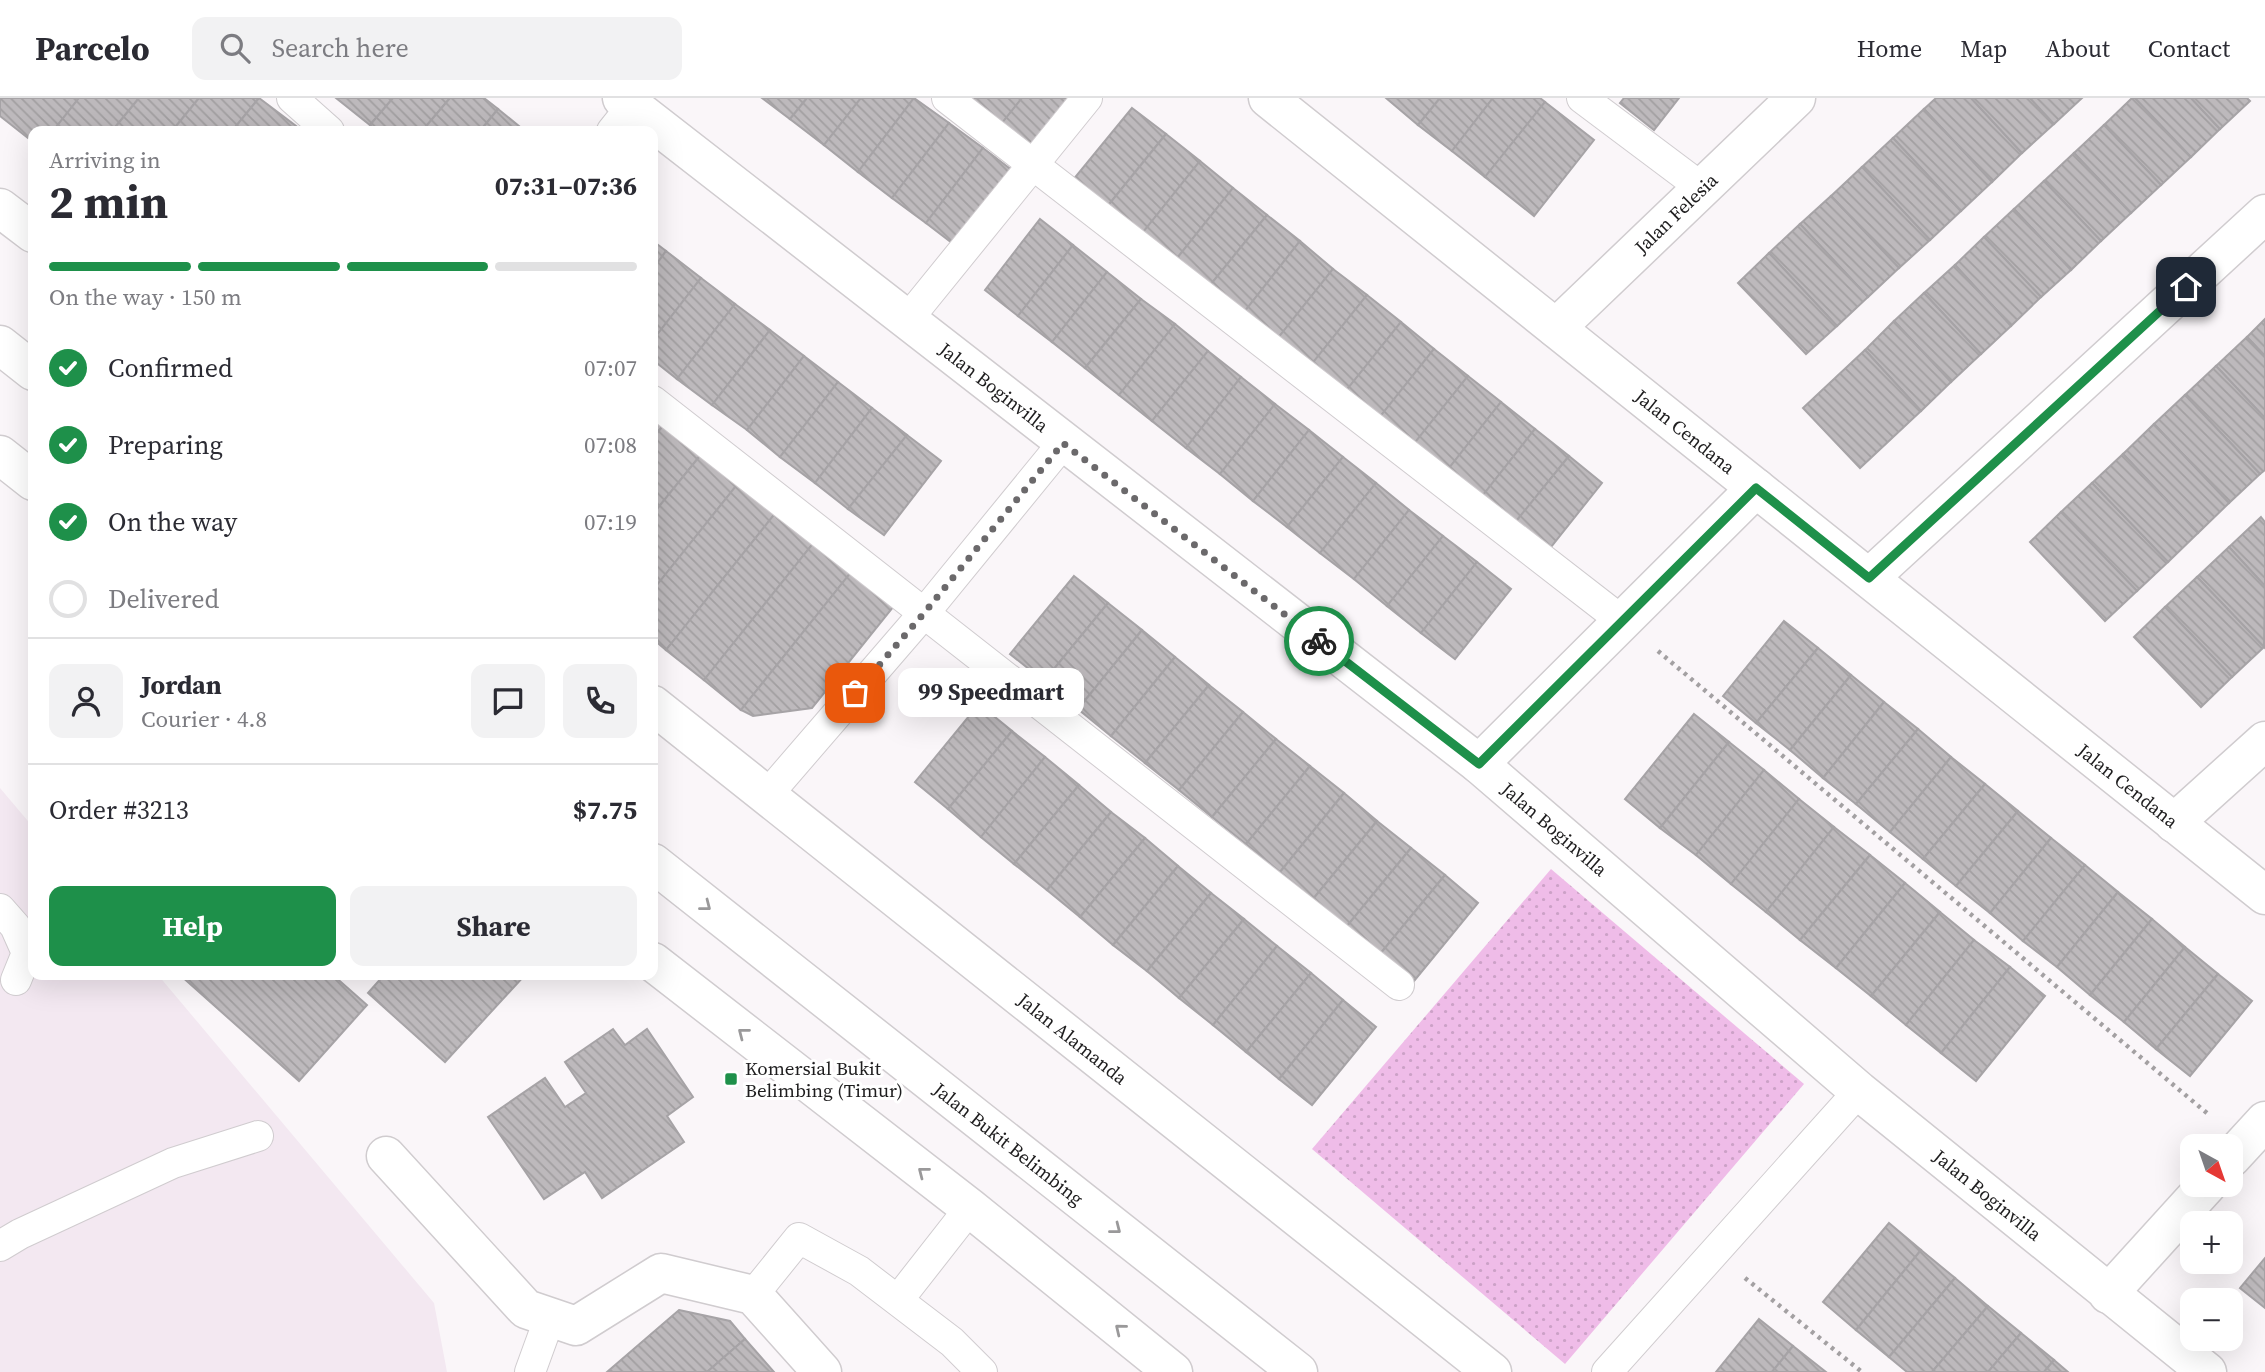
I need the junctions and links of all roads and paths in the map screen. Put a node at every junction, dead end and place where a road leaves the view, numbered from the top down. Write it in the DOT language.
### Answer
graph roads {
  1 [pos="292,98"];
  2 [pos="947,98"];
  3 [pos="1087,98"];
  4 [pos="1268,98"];
  5 [pos="1582,98"];
  6 [pos="1796,98"];
  7 [pos="622,112"];
  8 [pos="323,126"];
  9 [pos="641,126"];
  10 [pos="658,138"];
  11 [pos="1033,164"];
  12 [pos="1702,188"];
  13 [pos="0,208"];
  14 [pos="2265,214"];
  15 [pos="28,229"];
  16 [pos="907,320"];
  17 [pos="1556,328"];
  18 [pos="0,345"];
  19 [pos="28,367"];
  20 [pos="658,405"];
  21 [pos="1063,443"];
  22 [pos="0,455"];
  23 [pos="28,477"];
  24 [pos="1756,488"];
  25 [pos="1869,578"];
  26 [pos="925,612"];
  27 [pos="1622,621"];
  28 [pos="658,709"];
  29 [pos="2265,741"];
  30 [pos="1479,764"];
  31 [pos="768,794"];
  32 [pos="2174,823"];
  33 [pos="658,867"];
  34 [pos="2265,895"];
  35 [pos="0,909"];
  36 [pos="658,966"];
  37 [pos="16,980"];
  38 [pos="1398,985"];
  39 [pos="1860,1091"];
  40 [pos="258,1136"];
  41 [pos="2247,1141"];
  42 [pos="386,1156"];
  43 [pos="2196,1197"];
  44 [pos="970,1208"];
  45 [pos="0,1246"];
  46 [pos="1713,1252"];
  47 [pos="2108,1294"];
  48 [pos="753,1295"];
  49 [pos="898,1300"];
  50 [pos="550,1318"];
  51 [pos="530,1372"];
  52 [pos="822,1372"];
  53 [pos="982,1372"];
  54 [pos="1173,1372"];
  55 [pos="1298,1372"];
  56 [pos="1492,1372"];
  57 [pos="1608,1372"];
  58 [pos="1862,1372"];
  59 [pos="2207,1372"];
  1 -- 8 [label="lane"];
  2 -- 11 [label="lane"];
  3 -- 11 [label="lane"];
  4 -- 17 [label="street, Jalan Cendana"];
  5 -- 12 [label="lane"];
  6 -- 12 [label="street, Jalan Felesia"];
  7 -- 9 [label="street, Jalan Boginvilla"];
  10 -- 16 [label="street, Jalan Boginvilla"];
  11 -- 16 [label="lane"];
  11 -- 27 [label="lane"];
  12 -- 17 [label="street, Jalan Felesia"];
  13 -- 15 [label="street"];
  14 -- 25 [label="street"];
  16 -- 21 [label="street, Jalan Boginvilla"];
  17 -- 24 [label="street, Jalan Cendana"];
  18 -- 19 [label="street"];
  20 -- 26 [label="lane"];
  21 -- 26 [label="lane"];
  21 -- 30 [label="street, Jalan Boginvilla"];
  22 -- 23 [label="street"];
  24 -- 25 [label="street, Jalan Cendana"];
  24 -- 27 [label="street"];
  25 -- 32 [label="street, Jalan Cendana"];
  26 -- 31 [label="lane"];
  26 -- 38 [label="lane"];
  27 -- 30 [label="street"];
  27 -- 41 [label="path"];
  28 -- 31 [label="street, Jalan Alamanda"];
  29 -- 32 [label="street"];
  30 -- 39 [label="street, Jalan Boginvilla"];
  31 -- 56 [label="street, Jalan Alamanda"];
  32 -- 34 [label="street, Jalan Cendana"];
  33 -- 55 [label="street, Jalan Bukit Belimbing, one-way"];
  35 -- 37 [label="lane"];
  44 -- 36 [label="street, one-way"];
  39 -- 46 [label="lane"];
  39 -- 47 [label="street, Jalan Boginvilla"];
  40 -- 45 [label="lane"];
  42 -- 50 [label="street"];
  43 -- 47 [label="street"];
  44 -- 49 [label="lane"];
  54 -- 44 [label="street, one-way"];
  46 -- 57 [label="lane"];
  46 -- 58 [label="path"];
  47 -- 59 [label="street, Jalan Boginvilla"];
  48 -- 49 [label="lane"];
  48 -- 50 [label="street"];
  48 -- 52 [label="street"];
  49 -- 53 [label="lane"];
  50 -- 51 [label="lane"];
}
